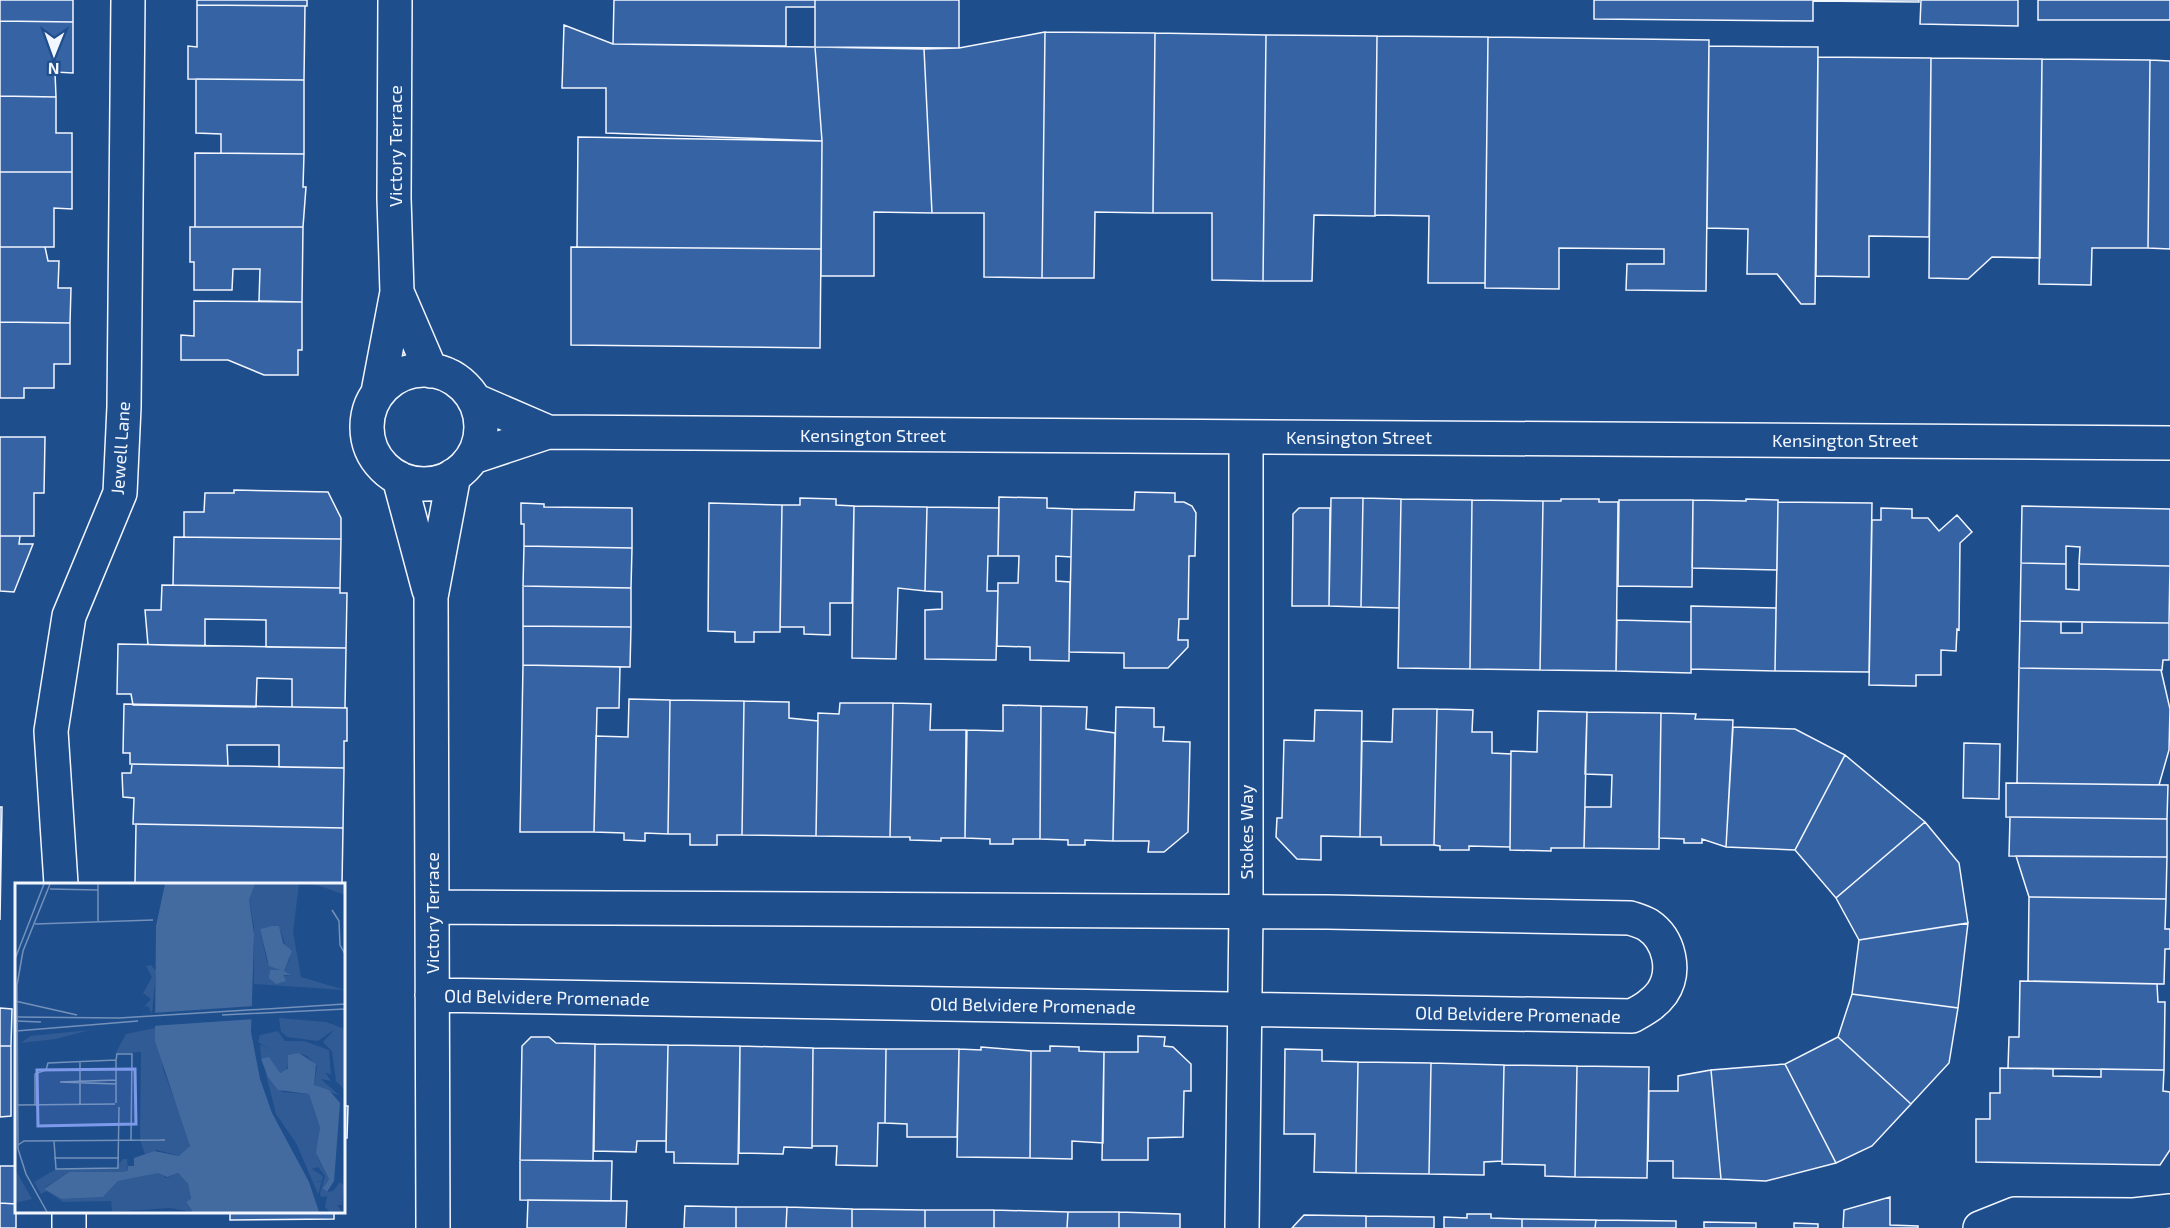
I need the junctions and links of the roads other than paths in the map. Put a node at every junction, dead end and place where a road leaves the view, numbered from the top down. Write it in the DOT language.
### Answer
graph roads {
  1 [pos="128,0"];
  2 [pos="395,0"];
  3 [pos="397,292"];
  4 [pos="431,371"];
  5 [pos="378,392"];
  6 [pos="474,400"];
  7 [pos="548,432"];
  8 [pos="1246,436"];
  9 [pos="2170,443"];
  10 [pos="463,466"];
  11 [pos="399,478"];
  12 [pos="431,597"];
  13 [pos="61,883"];
  14 [pos="432,906"];
  15 [pos="1246,912"];
  16 [pos="432,995"];
  17 [pos="1244,1009"];
  18 [pos="2170,1211"];
  19 [pos="433,1228"];
  20 [pos="1242,1228"];
  21 [pos="1980,1228"];
  1 -- 13 [label="street, Jewell Lane"];
  2 -- 3 [label="street, Victory Terrace"];
  3 -- 4 [label="street, Victory Terrace"];
  3 -- 5 [label="street, Victory Terrace"];
  4 -- 5 [label="street"];
  4 -- 6 [label="street"];
  5 -- 11 [label="street"];
  6 -- 7 [label="street, Kensington Street"];
  6 -- 10 [label="street"];
  7 -- 8 [label="street, Kensington Street"];
  7 -- 10 [label="street, Kensington Street"];
  8 -- 9 [label="street, Kensington Street"];
  8 -- 15 [label="street, Stokes Way"];
  10 -- 11 [label="street"];
  10 -- 12 [label="street, Victory Terrace"];
  11 -- 12 [label="street, Victory Terrace"];
  12 -- 14 [label="street, Victory Terrace"];
  14 -- 15 [label="street, Old Belvidere Promenade"];
  14 -- 16 [label="street, Victory Terrace"];
  15 -- 17 [label="street, Stokes Way"];
  15 -- 17 [label="street, Old Belvidere Promenade"];
  16 -- 17 [label="street, Old Belvidere Promenade"];
  16 -- 19 [label="street, Victory Terrace"];
  17 -- 20 [label="street, Stokes Way"];
  18 -- 21 [label="street"];
}
